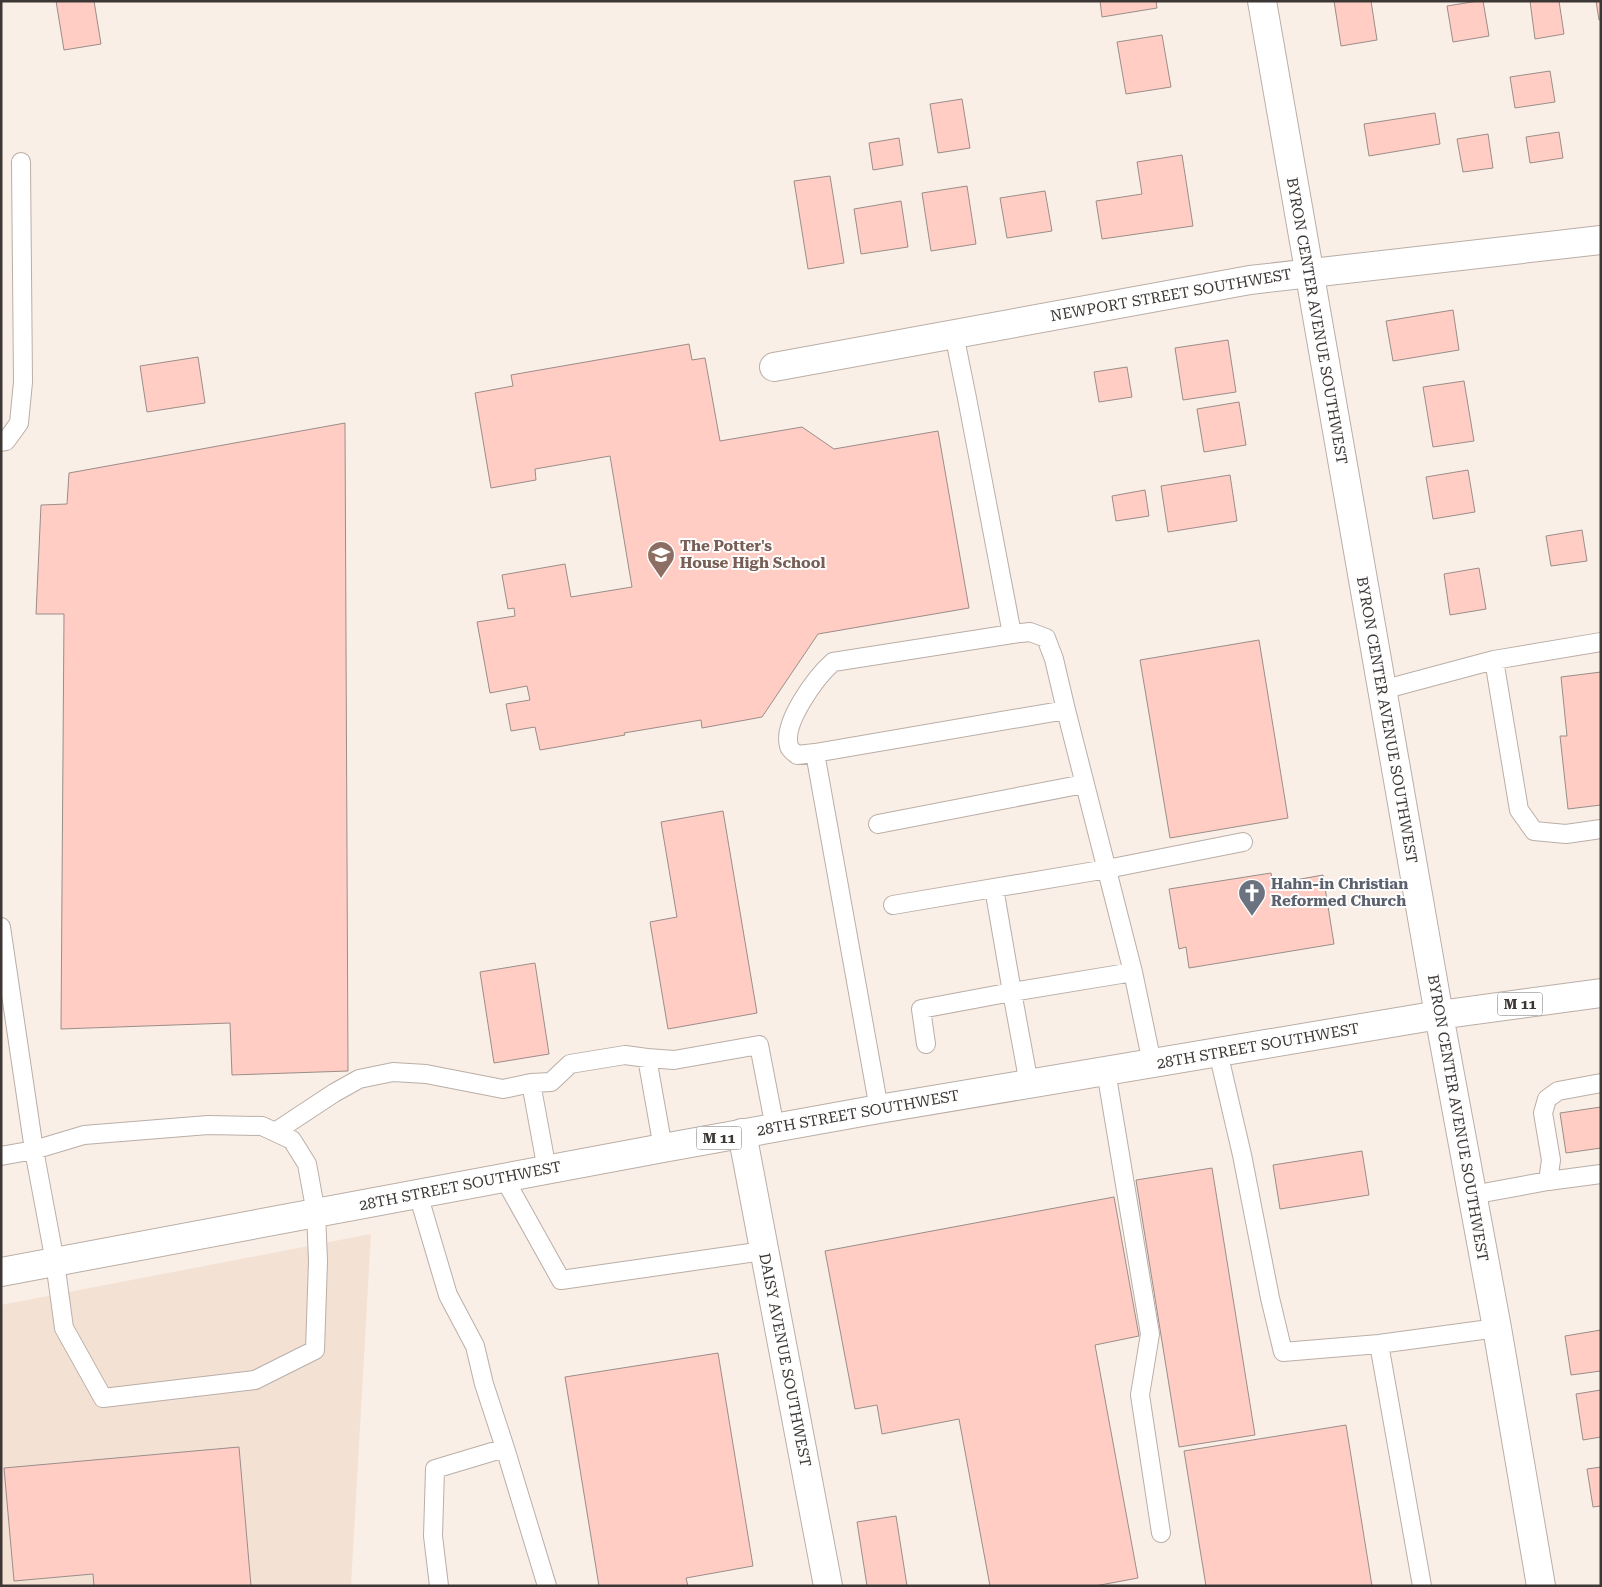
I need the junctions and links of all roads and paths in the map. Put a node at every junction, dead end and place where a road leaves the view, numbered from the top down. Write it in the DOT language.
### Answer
graph roads {
  1 [pos="1262,1"];
  2 [pos="21,162"];
  3 [pos="1601,240"];
  4 [pos="1308,272"];
  5 [pos="954,334"];
  6 [pos="774,367"];
  7 [pos="1,442"];
  8 [pos="1012,634"];
  9 [pos="1601,642"];
  10 [pos="1494,660"];
  11 [pos="1382,690"];
  12 [pos="1066,710"];
  13 [pos="815,753"];
  14 [pos="1084,784"];
  15 [pos="878,824"];
  16 [pos="1601,829"];
  17 [pos="1243,842"];
  18 [pos="1107,868"];
  19 [pos="994,888"];
  20 [pos="893,904"];
  21 [pos="1,927"];
  22 [pos="1133,972"];
  23 [pos="1012,992"];
  24 [pos="1601,993"];
  25 [pos="1439,1015"];
  26 [pos="926,1044"];
  27 [pos="1218,1052"];
  28 [pos="647,1058"];
  29 [pos="1152,1063"];
  30 [pos="1106,1071"];
  31 [pos="531,1083"];
  32 [pos="1601,1083"];
  33 [pos="1029,1084"];
  34 [pos="879,1109"];
  35 [pos="775,1128"];
  36 [pos="275,1132"];
  37 [pos="742,1134"];
  38 [pos="663,1148"];
  39 [pos="34,1150"];
  40 [pos="1,1156"];
  41 [pos="547,1170"];
  42 [pos="1601,1174"];
  43 [pos="504,1178"];
  44 [pos="1548,1181"];
  45 [pos="418,1194"];
  46 [pos="1472,1195"];
  47 [pos="316,1213"];
  48 [pos="764,1251"];
  49 [pos="55,1262"];
  50 [pos="1,1272"];
  51 [pos="1497,1328"];
  52 [pos="1379,1344"];
  53 [pos="505,1448"];
  54 [pos="1161,1533"];
  55 [pos="439,1586"];
  56 [pos="547,1586"];
  57 [pos="828,1586"];
  58 [pos="1422,1586"];
  59 [pos="1541,1586"];
  1 -- 4 [label="main road, BYRON CENTER AVENUE SOUTHWEST"];
  2 -- 7 [label="lane"];
  3 -- 4 [label="main road, NEWPORT STREET SOUTHWEST"];
  4 -- 5 [label="main road, NEWPORT STREET SOUTHWEST"];
  4 -- 11 [label="main road, BYRON CENTER AVENUE SOUTHWEST"];
  5 -- 6 [label="main road, NEWPORT STREET SOUTHWEST"];
  5 -- 8 [label="lane"];
  8 -- 12 [label="lane"];
  8 -- 13 [label="lane"];
  9 -- 10 [label="lane"];
  10 -- 11 [label="lane"];
  10 -- 16 [label="lane"];
  11 -- 25 [label="main road, BYRON CENTER AVENUE SOUTHWEST"];
  12 -- 13 [label="lane"];
  12 -- 14 [label="lane"];
  13 -- 34 [label="lane"];
  14 -- 15 [label="lane"];
  14 -- 18 [label="lane"];
  17 -- 18 [label="lane"];
  18 -- 19 [label="lane"];
  18 -- 22 [label="lane"];
  19 -- 20 [label="lane"];
  19 -- 23 [label="lane"];
  21 -- 39 [label="lane"];
  22 -- 23 [label="lane"];
  22 -- 29 [label="lane"];
  23 -- 26 [label="lane"];
  23 -- 33 [label="lane"];
  24 -- 25 [label="main road, 28TH STREET SOUTHWEST / M 11"];
  25 -- 27 [label="main road, 28TH STREET SOUTHWEST / M 11"];
  25 -- 46 [label="main road, BYRON CENTER AVENUE SOUTHWEST"];
  27 -- 29 [label="main road, 28TH STREET SOUTHWEST / M 11"];
  27 -- 52 [label="lane"];
  28 -- 31 [label="lane"];
  28 -- 35 [label="lane"];
  28 -- 38 [label="lane"];
  29 -- 30 [label="main road, 28TH STREET SOUTHWEST / M 11"];
  30 -- 33 [label="main road, 28TH STREET SOUTHWEST / M 11"];
  30 -- 54 [label="lane"];
  31 -- 36 [label="lane"];
  31 -- 41 [label="lane"];
  32 -- 44 [label="lane"];
  33 -- 34 [label="main road, 28TH STREET SOUTHWEST / M 11"];
  34 -- 35 [label="main road, 28TH STREET SOUTHWEST / M 11"];
  35 -- 37 [label="main road, 28TH STREET SOUTHWEST / M 11"];
  36 -- 39 [label="lane"];
  36 -- 47 [label="lane"];
  37 -- 38 [label="main road, 28TH STREET SOUTHWEST / M 11"];
  37 -- 48 [label="main road, DAISY AVENUE SOUTHWEST"];
  38 -- 41 [label="main road, 28TH STREET SOUTHWEST / M 11"];
  39 -- 40 [label="lane"];
  39 -- 49 [label="lane"];
  41 -- 43 [label="main road, 28TH STREET SOUTHWEST / M 11"];
  42 -- 44 [label="lane"];
  43 -- 45 [label="main road, 28TH STREET SOUTHWEST / M 11"];
  43 -- 48 [label="lane"];
  44 -- 46 [label="lane"];
  45 -- 47 [label="main road, 28TH STREET SOUTHWEST / M 11"];
  45 -- 53 [label="lane"];
  46 -- 51 [label="main road, BYRON CENTER AVENUE SOUTHWEST"];
  47 -- 49 [label="main road, 28TH STREET SOUTHWEST / M 11"];
  47 -- 49 [label="lane"];
  48 -- 57 [label="main road, DAISY AVENUE SOUTHWEST"];
  49 -- 50 [label="main road, 28TH STREET SOUTHWEST / M 11"];
  51 -- 52 [label="lane"];
  51 -- 59 [label="main road, BYRON CENTER AVENUE SOUTHWEST"];
  52 -- 58 [label="lane"];
  53 -- 55 [label="lane"];
  53 -- 56 [label="lane"];
}
